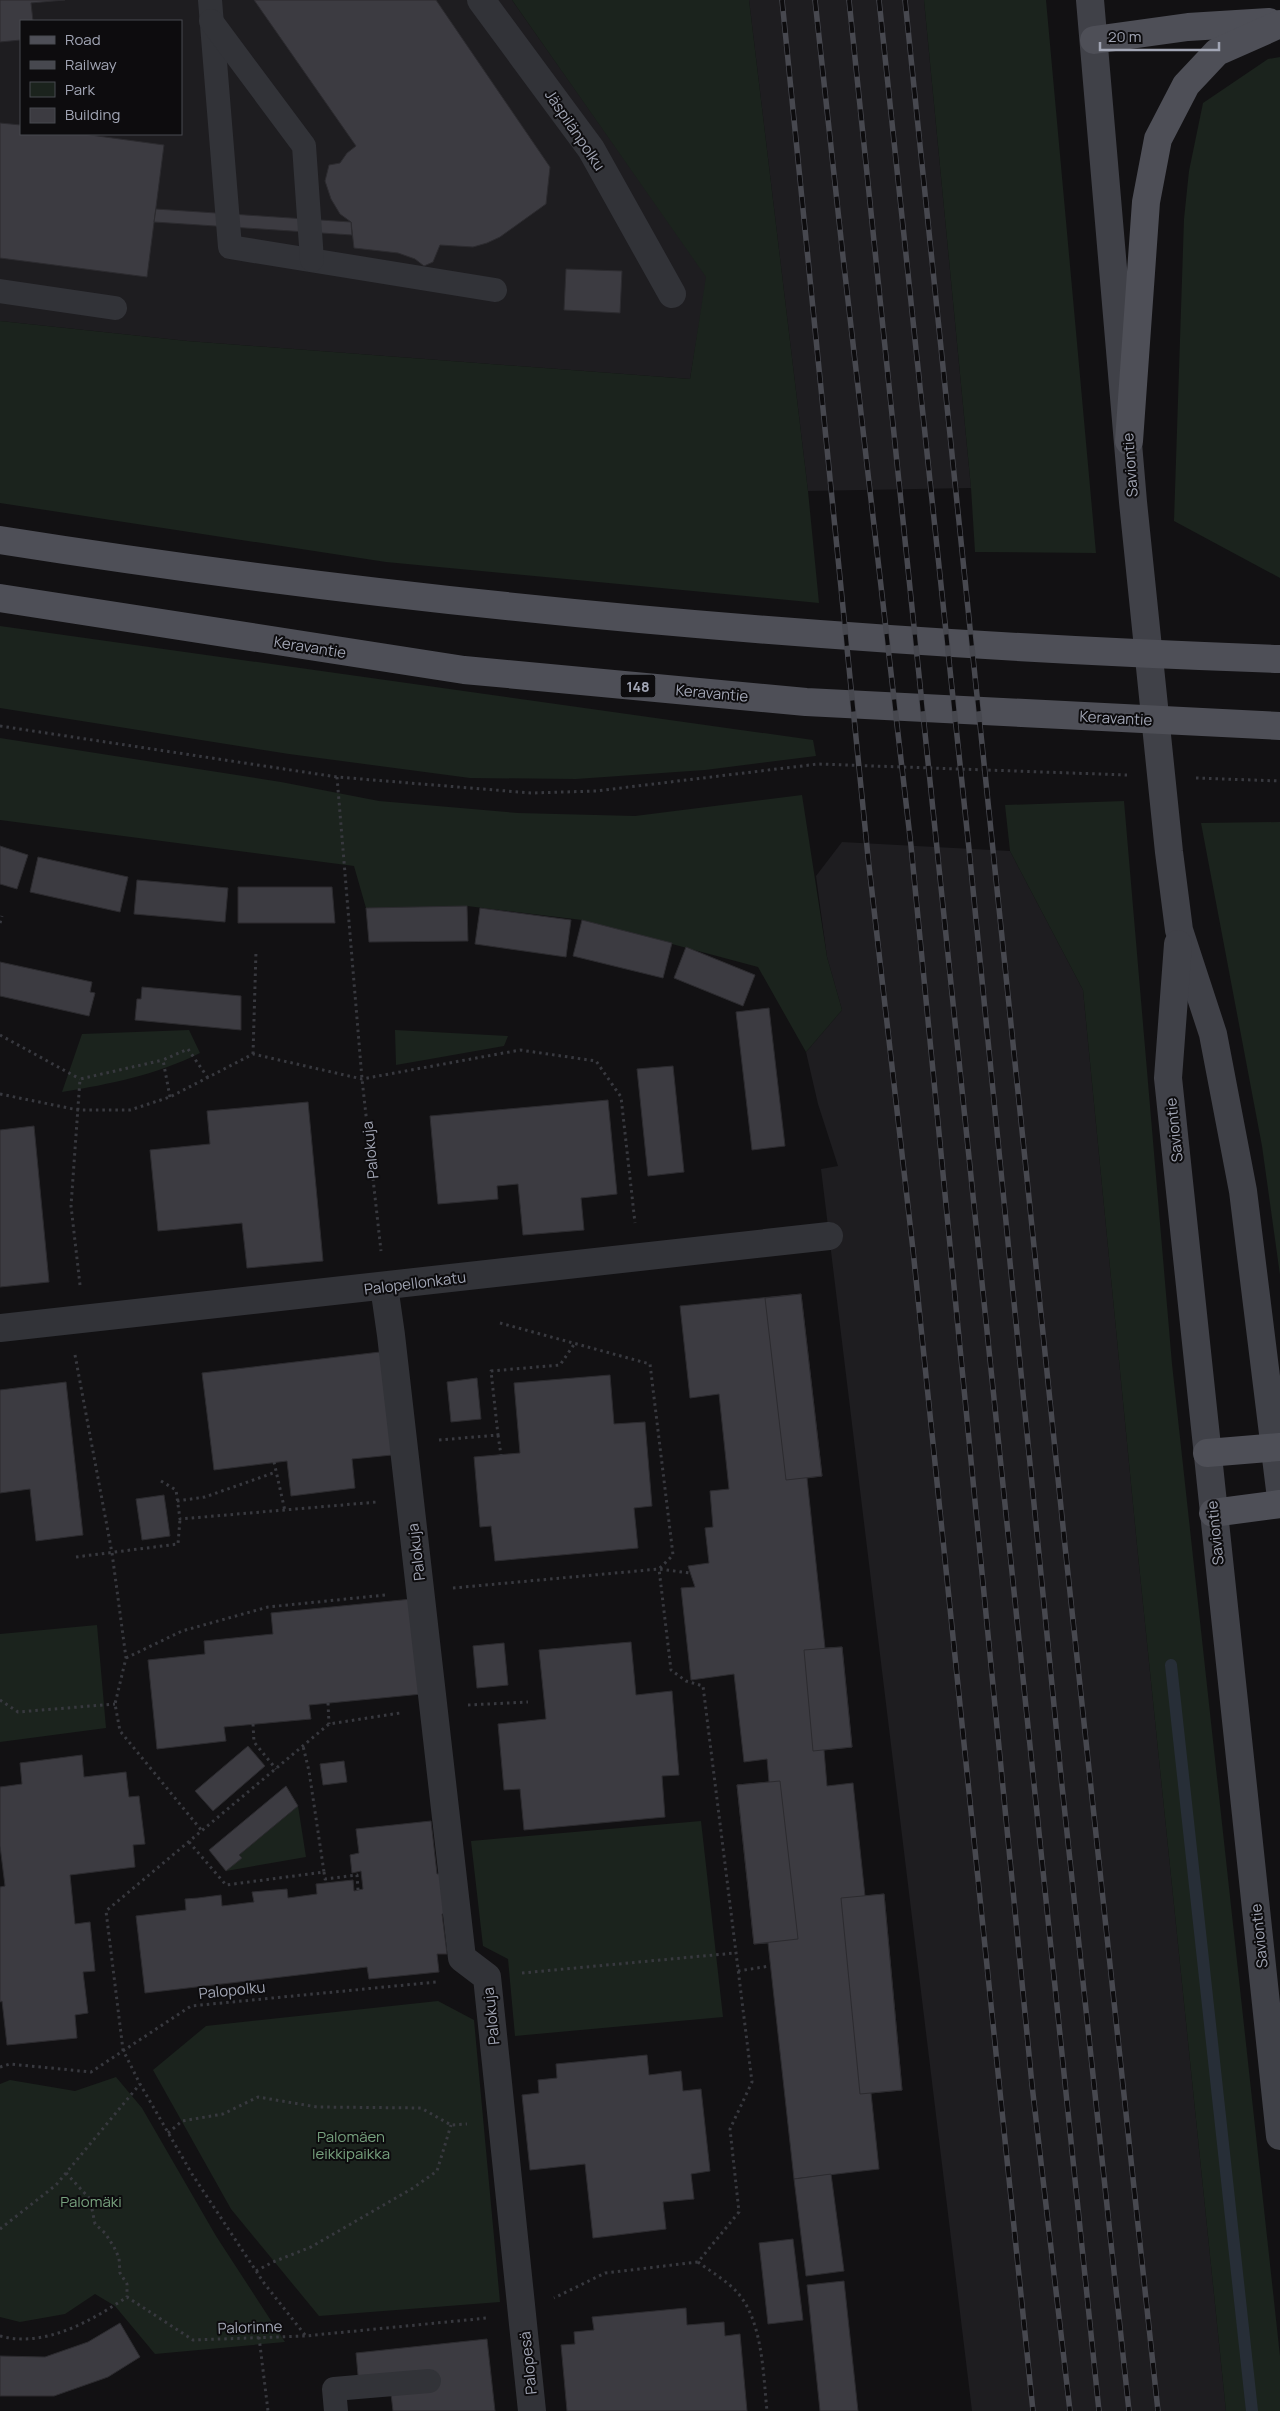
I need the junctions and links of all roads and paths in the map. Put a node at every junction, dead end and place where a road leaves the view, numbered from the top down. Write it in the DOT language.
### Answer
graph roads {
  1 [pos="481,0"];
  2 [pos="1090,0"];
  3 [pos="210,10"];
  4 [pos="1280,22"];
  5 [pos="1094,40"];
  6 [pos="312,260"];
  7 [pos="495,290"];
  8 [pos="0,291"];
  9 [pos="672,294"];
  10 [pos="115,308"];
  11 [pos="1129,441"];
  12 [pos="0,540"];
  13 [pos="0,598"];
  14 [pos="1280,659"];
  15 [pos="0,726"];
  16 [pos="1280,726"];
  17 [pos="1132,775"];
  18 [pos="337,777"];
  19 [pos="1192,778"];
  20 [pos="1280,781"];
  21 [pos="2,916"];
  22 [pos="0,923"];
  23 [pos="1179,930"];
  24 [pos="256,951"];
  25 [pos="0,1035"];
  26 [pos="253,1054"];
  27 [pos="163,1060"];
  28 [pos="208,1078"];
  29 [pos="362,1078"];
  30 [pos="80,1079"];
  31 [pos="0,1094"];
  32 [pos="170,1097"];
  33 [pos="78,1110"];
  34 [pos="636,1231"];
  35 [pos="829,1236"];
  36 [pos="384,1286"];
  37 [pos="81,1293"];
  38 [pos="70,1321"];
  39 [pos="500,1323"];
  40 [pos="0,1328"];
  41 [pos="575,1343"];
  42 [pos="498,1435"];
  43 [pos="403,1444"];
  44 [pos="1277,1448"];
  45 [pos="1207,1453"];
  46 [pos="501,1455"];
  47 [pos="274,1462"];
  48 [pos="276,1472"];
  49 [pos="161,1481"];
  50 [pos="1280,1490"];
  51 [pos="410,1499"];
  52 [pos="178,1501"];
  53 [pos="1280,1504"];
  54 [pos="285,1511"];
  55 [pos="1213,1513"];
  56 [pos="180,1519"];
  57 [pos="112,1553"];
  58 [pos="76,1557"];
  59 [pos="659,1569"];
  60 [pos="690,1573"];
  61 [pos="420,1591"];
  62 [pos="126,1658"];
  63 [pos="0,1700"];
  64 [pos="528,1702"];
  65 [pos="328,1703"];
  66 [pos="115,1704"];
  67 [pos="434,1707"];
  68 [pos="253,1724"];
  69 [pos="329,1724"];
  70 [pos="303,1746"];
  71 [pos="276,1769"];
  72 [pos="202,1831"];
  73 [pos="189,1842"];
  74 [pos="324,1872"];
  75 [pos="358,1890"];
  76 [pos="736,1954"];
  77 [pos="770,1966"];
  78 [pos="738,1971"];
  79 [pos="487,1976"];
  80 [pos="123,2050"];
  81 [pos="0,2067"];
  82 [pos="140,2084"];
  83 [pos="502,2121"];
  84 [pos="452,2125"];
  85 [pos="168,2133"];
  86 [pos="1280,2136"];
  87 [pos="66,2173"];
  88 [pos="0,2229"];
  89 [pos="698,2262"];
  90 [pos="256,2271"];
  91 [pos="128,2296"];
  92 [pos="523,2315"];
  93 [pos="0,2336"];
  94 [pos="305,2336"];
  95 [pos="259,2337"];
  96 [pos="429,2381"];
  97 [pos="268,2411"];
  98 [pos="336,2411"];
  99 [pos="532,2411"];
  100 [pos="767,2411"];
  1 -- 9 [label="street, Jäspilänpolku"];
  2 -- 5 [label="main road, Saviontie"];
  3 -- 6 [label="lane"];
  3 -- 6 [label="lane"];
  4 -- 5 [label="main road"];
  4 -- 11 [label="main road"];
  5 -- 11 [label="main road, Saviontie"];
  6 -- 7 [label="lane"];
  8 -- 10 [label="lane"];
  11 -- 23 [label="main road, Saviontie"];
  12 -- 14 [label="main road"];
  13 -- 16 [label="main road, Keravantie / 148"];
  15 -- 18 [label="path"];
  17 -- 18 [label="path"];
  18 -- 29 [label="path, Palokuja"];
  19 -- 20 [label="path"];
  21 -- 22 [label="path"];
  23 -- 44 [label="main road, Saviontie"];
  23 -- 45 [label="main road, Saviontie"];
  24 -- 26 [label="path"];
  25 -- 30 [label="path"];
  26 -- 28 [label="path"];
  26 -- 29 [label="path"];
  27 -- 28 [label="path"];
  27 -- 30 [label="path"];
  27 -- 32 [label="path"];
  28 -- 32 [label="path"];
  29 -- 34 [label="path"];
  29 -- 36 [label="path, Palokuja"];
  30 -- 33 [label="path"];
  31 -- 33 [label="path"];
  32 -- 33 [label="path"];
  33 -- 37 [label="path"];
  35 -- 36 [label="street, Palopellonkatu"];
  36 -- 38 [label="street, Palopellonkatu"];
  36 -- 43 [label="street, Palokuja"];
  38 -- 40 [label="street, Palopellonkatu"];
  38 -- 57 [label="path"];
  39 -- 41 [label="path"];
  41 -- 42 [label="path"];
  41 -- 59 [label="path"];
  42 -- 43 [label="path"];
  42 -- 46 [label="path"];
  43 -- 51 [label="street, Palokuja"];
  44 -- 45 [label="main road"];
  44 -- 50 [label="main road, Saviontie"];
  45 -- 55 [label="main road, Saviontie"];
  47 -- 48 [label="path"];
  48 -- 52 [label="path"];
  48 -- 54 [label="path"];
  49 -- 52 [label="path"];
  51 -- 54 [label="path"];
  51 -- 61 [label="street, Palokuja"];
  52 -- 56 [label="path"];
  53 -- 55 [label="main road"];
  54 -- 56 [label="path"];
  55 -- 86 [label="main road, Saviontie"];
  56 -- 57 [label="path"];
  57 -- 58 [label="path"];
  57 -- 62 [label="path"];
  59 -- 60 [label="path"];
  59 -- 61 [label="path"];
  59 -- 76 [label="path"];
  61 -- 62 [label="path"];
  61 -- 67 [label="street, Palokuja"];
  62 -- 66 [label="path"];
  63 -- 66 [label="path"];
  64 -- 67 [label="path"];
  65 -- 69 [label="path"];
  66 -- 72 [label="path"];
  67 -- 69 [label="path"];
  67 -- 79 [label="street, Palokuja"];
  68 -- 71 [label="path"];
  69 -- 70 [label="path"];
  70 -- 71 [label="path"];
  70 -- 74 [label="path"];
  71 -- 72 [label="path"];
  72 -- 73 [label="path"];
  73 -- 74 [label="path"];
  73 -- 80 [label="path"];
  74 -- 75 [label="path"];
  76 -- 78 [label="path"];
  76 -- 79 [label="path, Palopolku"];
  77 -- 78 [label="path"];
  78 -- 89 [label="path"];
  79 -- 80 [label="path, Palopolku"];
  79 -- 83 [label="street, Palokuja"];
  80 -- 81 [label="path, Palopolku"];
  80 -- 82 [label="path"];
  82 -- 85 [label="path"];
  82 -- 87 [label="path"];
  83 -- 84 [label="path"];
  83 -- 92 [label="street, Palokuja"];
  84 -- 85 [label="path"];
  84 -- 90 [label="path"];
  85 -- 90 [label="path"];
  87 -- 88 [label="path"];
  87 -- 91 [label="path"];
  89 -- 92 [label="path"];
  89 -- 100 [label="path"];
  90 -- 94 [label="path"];
  91 -- 93 [label="path"];
  91 -- 95 [label="path, Palorinne"];
  92 -- 94 [label="path, Palorinne"];
  92 -- 99 [label="street, Palopesä"];
  94 -- 95 [label="path, Palorinne"];
  95 -- 97 [label="path"];
  96 -- 98 [label="lane"];
}
